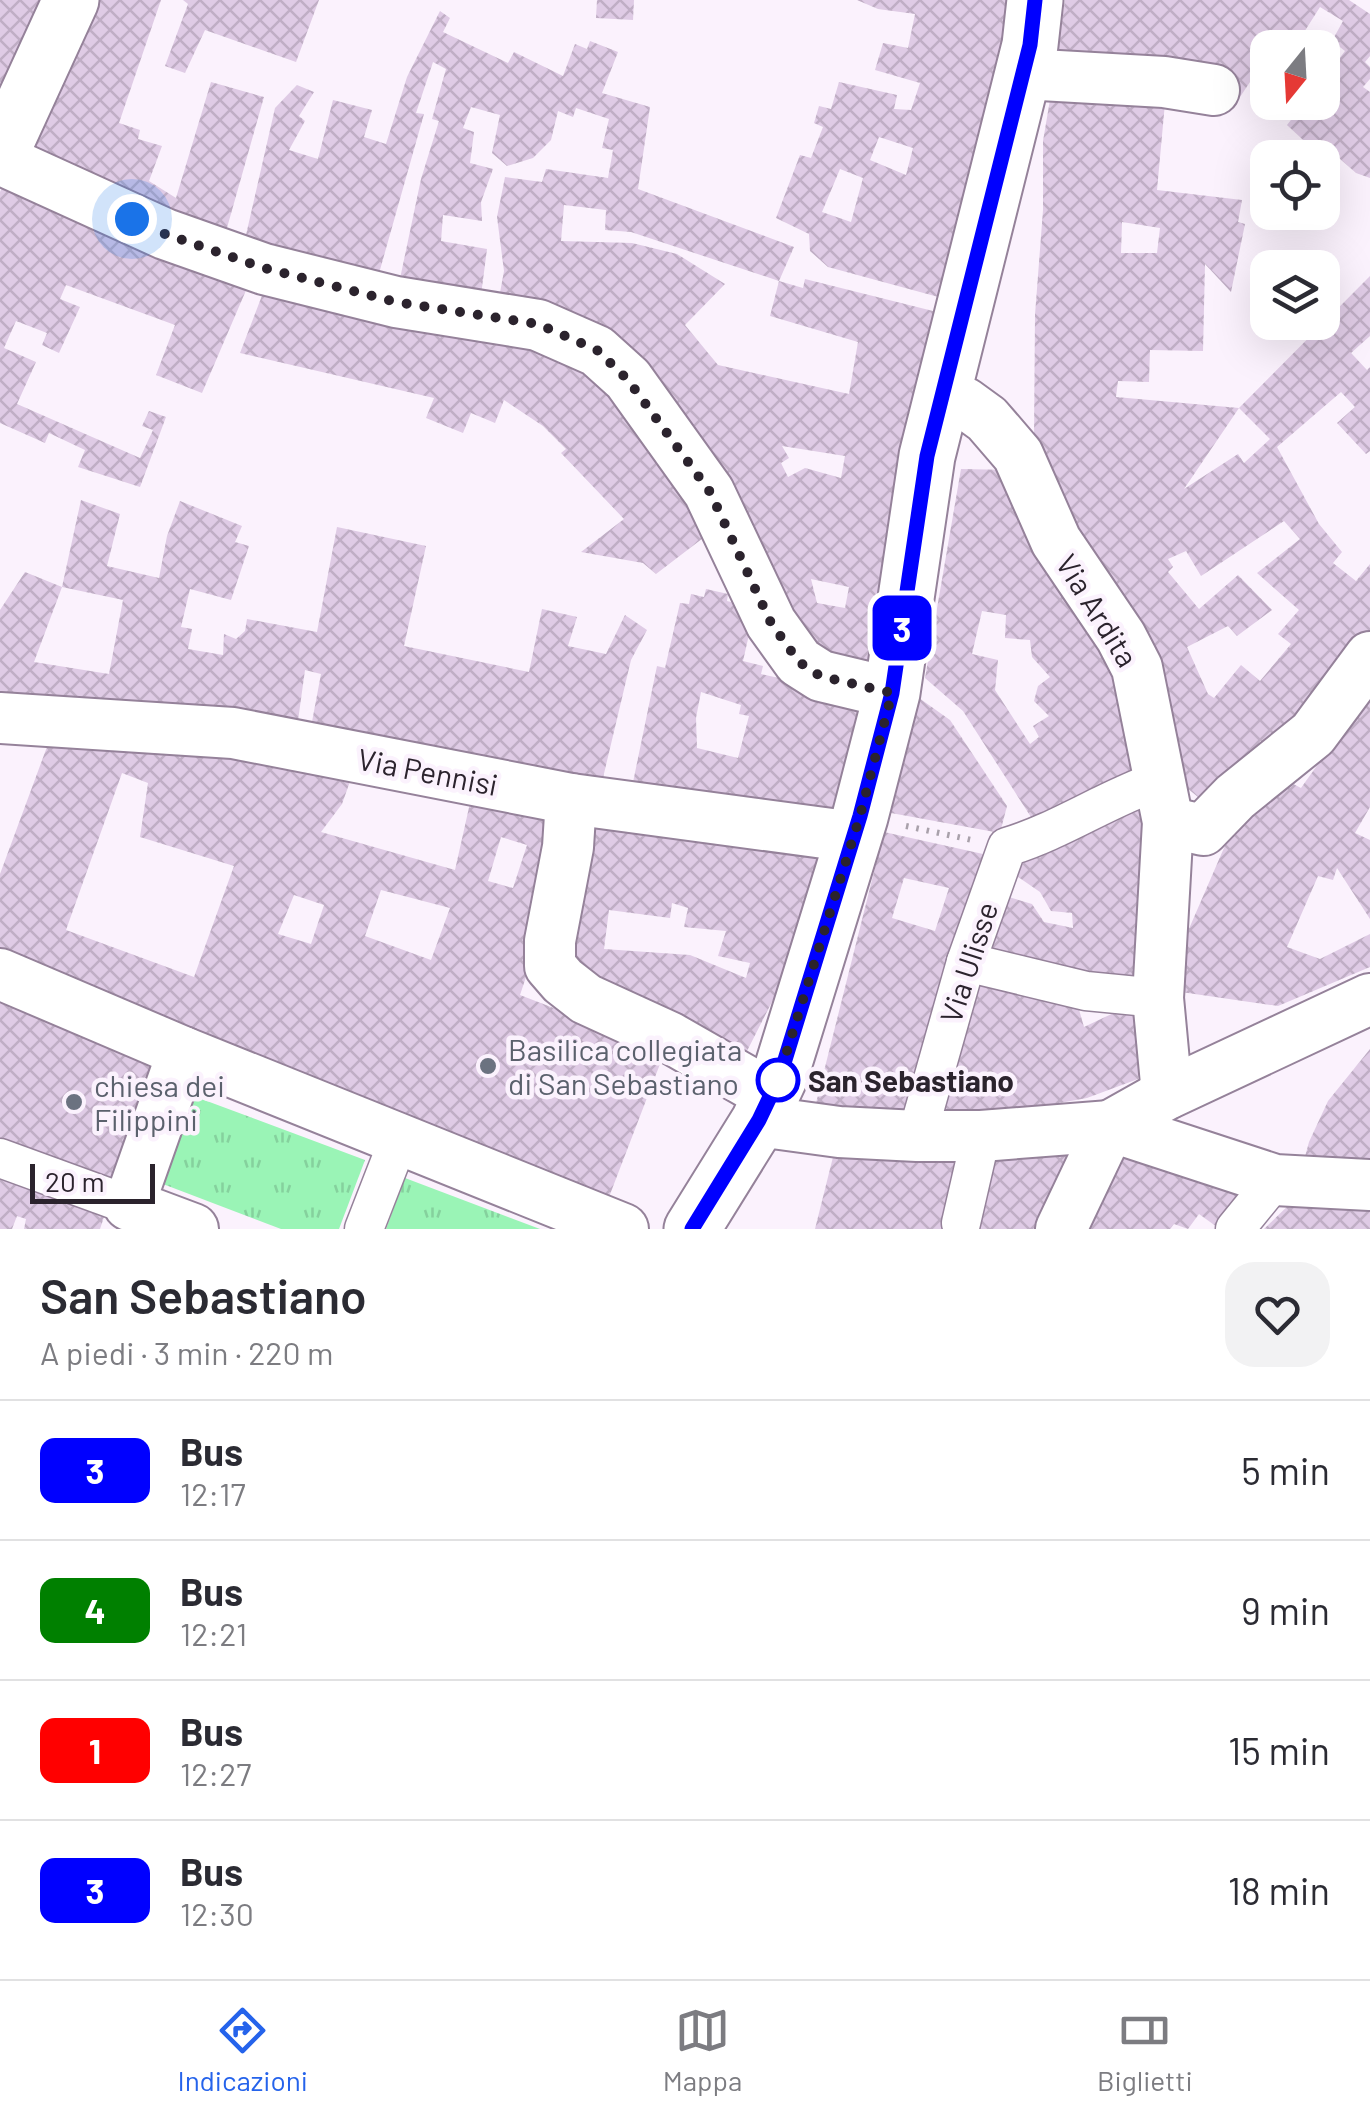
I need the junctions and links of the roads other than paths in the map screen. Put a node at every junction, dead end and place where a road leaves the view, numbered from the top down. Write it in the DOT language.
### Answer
graph roads {
  1 [pos="71,0"];
  2 [pos="1036,0"];
  3 [pos="1022,74"];
  4 [pos="1214,90"];
  5 [pos="0,157"];
  6 [pos="944,396"];
  7 [pos="1370,657"];
  8 [pos="892,693"];
  9 [pos="0,718"];
  10 [pos="1156,790"];
  11 [pos="572,799"];
  12 [pos="857,826"];
  13 [pos="966,962"];
  14 [pos="0,974"];
  15 [pos="1158,998"];
  16 [pos="1370,999"];
  17 [pos="175,1048"];
  18 [pos="1167,1094"];
  19 [pos="770,1098"];
  20 [pos="1096,1135"];
  21 [pos="917,1136"];
  22 [pos="981,1136"];
  23 [pos="399,1138"];
  24 [pos="0,1158"];
  25 [pos="1370,1185"];
  26 [pos="1278,1186"];
  27 [pos="122,1212"];
  28 [pos="961,1222"];
  29 [pos="192,1229"];
  30 [pos="364,1229"];
  31 [pos="623,1229"];
  32 [pos="692,1229"];
  33 [pos="1062,1229"];
  34 [pos="1234,1229"];
  1 -- 5 [label="street"];
  2 -- 3 [label="street"];
  3 -- 4 [label="street"];
  3 -- 6 [label="street"];
  5 -- 8 [label="street"];
  6 -- 8 [label="street"];
  6 -- 10 [label="street, Via Ardita"];
  7 -- 10 [label="street"];
  8 -- 12 [label="street"];
  9 -- 11 [label="street, Via Pennisi"];
  10 -- 13 [label="street, Via Ulisse"];
  10 -- 15 [label="street, Via Ardita"];
  11 -- 12 [label="street, Via Pennisi"];
  11 -- 19 [label="street"];
  12 -- 19 [label="street"];
  13 -- 15 [label="street"];
  13 -- 21 [label="street, Via Ulisse"];
  14 -- 17 [label="street"];
  15 -- 18 [label="street, Via Ardita"];
  16 -- 18 [label="street"];
  17 -- 23 [label="street"];
  17 -- 27 [label="street"];
  18 -- 20 [label="street"];
  19 -- 21 [label="street"];
  19 -- 32 [label="street"];
  20 -- 22 [label="street"];
  20 -- 26 [label="street"];
  20 -- 33 [label="street"];
  21 -- 22 [label="street"];
  22 -- 28 [label="street"];
  23 -- 30 [label="street"];
  23 -- 31 [label="street"];
  24 -- 27 [label="street"];
  25 -- 26 [label="street"];
  26 -- 34 [label="street"];
  27 -- 29 [label="street"];
}
